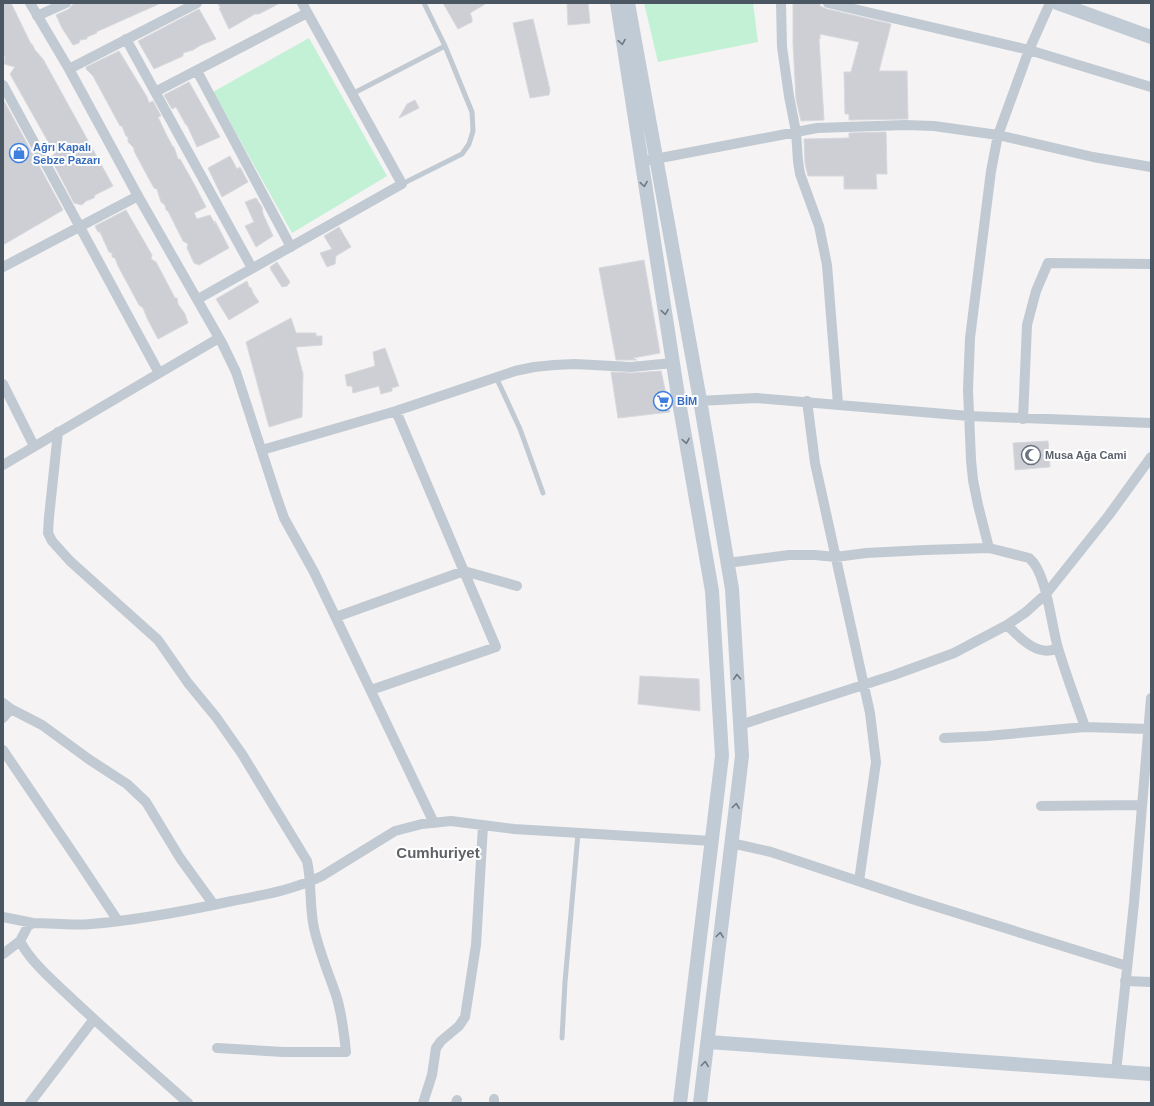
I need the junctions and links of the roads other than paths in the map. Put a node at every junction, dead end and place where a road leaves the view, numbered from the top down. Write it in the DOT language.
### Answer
graph roads {
  1 [pos="30,3"];
  2 [pos="66,3"];
  3 [pos="197,3"];
  4 [pos="302,3"];
  5 [pos="424,3"];
  6 [pos="617,3"];
  7 [pos="628,3"];
  8 [pos="780,3"];
  9 [pos="828,3"];
  10 [pos="1050,3"];
  11 [pos="1057,3"];
  12 [pos="307,13"];
  13 [pos="37,16"];
  14 [pos="1151,37"];
  15 [pos="126,39"];
  16 [pos="445,46"];
  17 [pos="1029,50"];
  18 [pos="69,69"];
  19 [pos="196,71"];
  20 [pos="3,85"];
  21 [pos="1151,86"];
  22 [pos="155,92"];
  23 [pos="352,94"];
  24 [pos="796,132"];
  25 [pos="998,135"];
  26 [pos="656,160"];
  27 [pos="640,161"];
  28 [pos="1151,167"];
  29 [pos="402,184"];
  30 [pos="138,196"];
  31 [pos="80,226"];
  32 [pos="291,247"];
  33 [pos="1151,264"];
  34 [pos="3,267"];
  35 [pos="252,268"];
  36 [pos="198,299"];
  37 [pos="219,338"];
  38 [pos="673,363"];
  39 [pos="159,373"];
  40 [pos="496,376"];
  41 [pos="3,384"];
  42 [pos="700,400"];
  43 [pos="679,402"];
  44 [pos="807,402"];
  45 [pos="838,404"];
  46 [pos="396,411"];
  47 [pos="968,416"];
  48 [pos="1023,419"];
  49 [pos="1151,423"];
  50 [pos="58,432"];
  51 [pos="34,446"];
  52 [pos="262,450"];
  53 [pos="1151,457"];
  54 [pos="3,465"];
  55 [pos="543,493"];
  56 [pos="989,548"];
  57 [pos="836,557"];
  58 [pos="727,563"];
  59 [pos="464,571"];
  60 [pos="517,586"];
  61 [pos="1046,594"];
  62 [pos="336,617"];
  63 [pos="1007,624"];
  64 [pos="1058,648"];
  65 [pos="864,685"];
  66 [pos="370,690"];
  67 [pos="1151,698"];
  68 [pos="7,706"];
  69 [pos="3,718"];
  70 [pos="740,725"];
  71 [pos="1085,727"];
  72 [pos="1149,731"];
  73 [pos="944,738"];
  74 [pos="3,750"];
  75 [pos="1142,804"];
  76 [pos="1041,806"];
  77 [pos="434,823"];
  78 [pos="483,826"];
  79 [pos="578,833"];
  80 [pos="712,841"];
  81 [pos="731,843"];
  82 [pos="859,881"];
  83 [pos="310,882"];
  84 [pos="214,905"];
  85 [pos="3,917"];
  86 [pos="118,921"];
  87 [pos="33,923"];
  88 [pos="20,941"];
  89 [pos="3,954"];
  90 [pos="1127,966"];
  91 [pos="1126,981"];
  92 [pos="1151,982"];
  93 [pos="94,1019"];
  94 [pos="562,1038"];
  95 [pos="708,1042"];
  96 [pos="217,1048"];
  97 [pos="1116,1072"];
  98 [pos="1151,1074"];
  99 [pos="184,1102"];
  100 [pos="30,1103"];
  101 [pos="423,1103"];
  102 [pos="680,1103"];
  103 [pos="700,1103"];
  1 -- 13 [label="street"];
  2 -- 13 [label="street"];
  3 -- 15 [label="street"];
  4 -- 12 [label="street"];
  5 -- 16 [label="lane"];
  6 -- 27 [label="main road, one-way"];
  7 -- 26 [label="main road"];
  8 -- 24 [label="street"];
  9 -- 17 [label="street"];
  10 -- 17 [label="street"];
  11 -- 14 [label="main road"];
  12 -- 19 [label="street"];
  12 -- 23 [label="street"];
  13 -- 18 [label="street"];
  15 -- 18 [label="street"];
  15 -- 22 [label="street"];
  16 -- 23 [label="lane"];
  16 -- 29 [label="lane"];
  17 -- 21 [label="street"];
  17 -- 25 [label="street"];
  18 -- 30 [label="street"];
  19 -- 22 [label="street"];
  19 -- 32 [label="street"];
  20 -- 31 [label="street"];
  22 -- 35 [label="street"];
  23 -- 29 [label="street"];
  24 -- 25 [label="street"];
  24 -- 26 [label="street"];
  24 -- 45 [label="street"];
  25 -- 28 [label="street"];
  25 -- 47 [label="street"];
  26 -- 27 [label="street"];
  26 -- 42 [label="main road"];
  27 -- 38 [label="main road, one-way"];
  29 -- 32 [label="street"];
  30 -- 31 [label="street"];
  30 -- 36 [label="street"];
  31 -- 34 [label="street"];
  31 -- 39 [label="street"];
  32 -- 35 [label="street"];
  33 -- 48 [label="street"];
  35 -- 36 [label="street"];
  36 -- 37 [label="street"];
  37 -- 39 [label="street"];
  37 -- 52 [label="street"];
  38 -- 40 [label="street"];
  38 -- 43 [label="main road"];
  39 -- 50 [label="street"];
  40 -- 46 [label="street"];
  40 -- 55 [label="lane"];
  41 -- 51 [label="street"];
  42 -- 43 [label="street"];
  42 -- 44 [label="street"];
  42 -- 58 [label="main road"];
  43 -- 80 [label="main road, one-way"];
  44 -- 45 [label="street"];
  44 -- 57 [label="street"];
  45 -- 47 [label="street"];
  46 -- 52 [label="street"];
  46 -- 59 [label="street"];
  47 -- 48 [label="street"];
  47 -- 56 [label="street"];
  48 -- 49 [label="street"];
  50 -- 51 [label="street"];
  50 -- 83 [label="street"];
  51 -- 54 [label="street"];
  52 -- 62 [label="street"];
  53 -- 61 [label="street"];
  56 -- 57 [label="street"];
  56 -- 61 [label="street"];
  57 -- 58 [label="street"];
  57 -- 65 [label="street"];
  70 -- 58 [label="main road, one-way"];
  59 -- 60 [label="street"];
  59 -- 62 [label="street"];
  59 -- 66 [label="street"];
  61 -- 63 [label="street"];
  61 -- 64 [label="street"];
  62 -- 66 [label="street"];
  63 -- 64 [label="street"];
  63 -- 65 [label="street"];
  64 -- 71 [label="street"];
  65 -- 70 [label="street"];
  65 -- 82 [label="street"];
  66 -- 77 [label="street"];
  67 -- 72 [label="street"];
  68 -- 69 [label="street"];
  68 -- 84 [label="street"];
  81 -- 70 [label="main road, one-way"];
  71 -- 72 [label="street"];
  71 -- 73 [label="street"];
  72 -- 75 [label="street"];
  74 -- 86 [label="street"];
  75 -- 76 [label="street"];
  75 -- 90 [label="street"];
  77 -- 78 [label="street"];
  77 -- 83 [label="street"];
  78 -- 79 [label="street"];
  78 -- 101 [label="street"];
  79 -- 80 [label="street"];
  79 -- 94 [label="lane"];
  80 -- 102 [label="main road"];
  81 -- 82 [label="street"];
  95 -- 81 [label="main road, one-way"];
  82 -- 90 [label="street"];
  83 -- 84 [label="street"];
  83 -- 96 [label="street"];
  84 -- 86 [label="street"];
  85 -- 87 [label="street"];
  86 -- 87 [label="street"];
  87 -- 88 [label="street"];
  88 -- 89 [label="street"];
  88 -- 93 [label="street"];
  90 -- 91 [label="street"];
  91 -- 92 [label="street"];
  91 -- 97 [label="street"];
  93 -- 99 [label="street"];
  93 -- 100 [label="street"];
  95 -- 97 [label="main road"];
  103 -- 95 [label="main road, one-way"];
  97 -- 98 [label="main road"];
}
